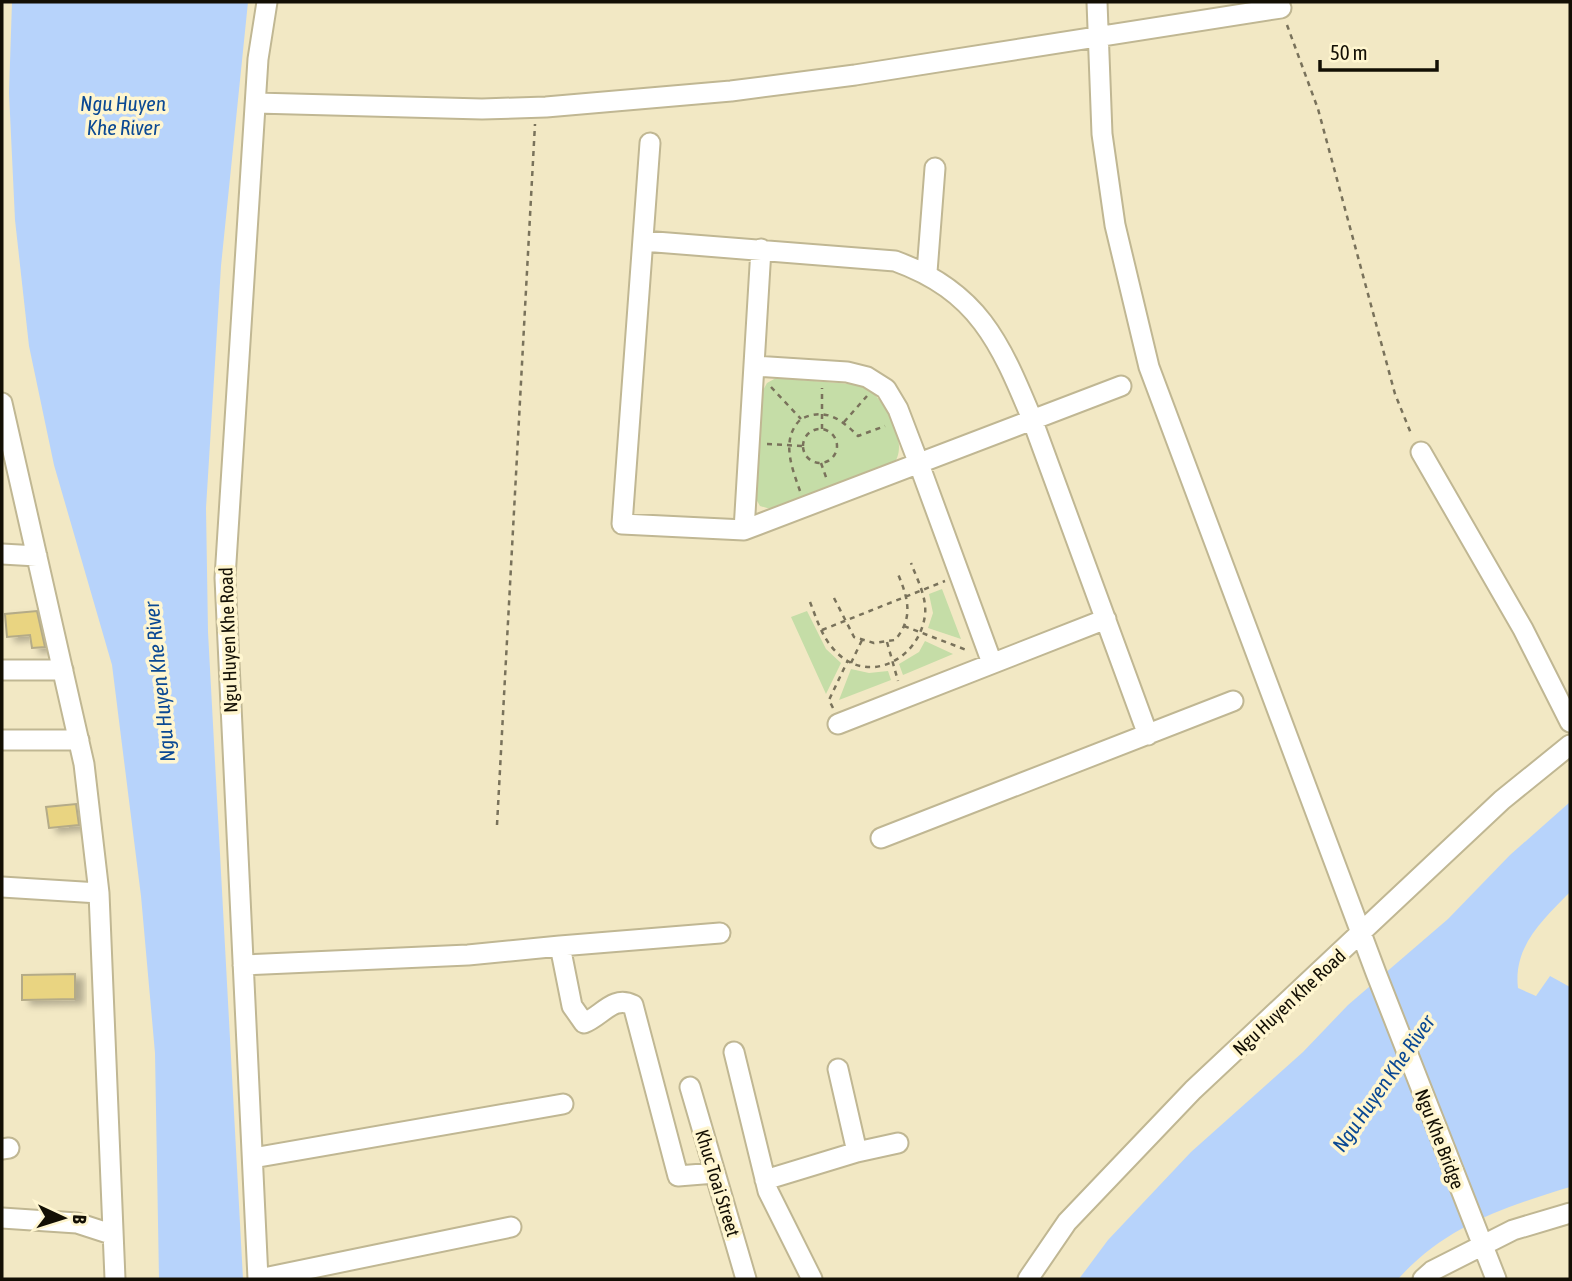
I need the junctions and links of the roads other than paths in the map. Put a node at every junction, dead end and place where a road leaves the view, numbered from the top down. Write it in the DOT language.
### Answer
graph roads {
  1 [pos="267,2"];
  2 [pos="1097,2"];
  3 [pos="1281,8"];
  4 [pos="1097,35"];
  5 [pos="256,103"];
  6 [pos="650,142"];
  7 [pos="935,168"];
  8 [pos="643,241"];
  9 [pos="761,249"];
  10 [pos="927,272"];
  11 [pos="754,366"];
  12 [pos="1121,386"];
  13 [pos="2,403"];
  14 [pos="1032,419"];
  15 [pos="1421,452"];
  16 [pos="919,464"];
  17 [pos="744,530"];
  18 [pos="2,554"];
  19 [pos="37,556"];
  20 [pos="1106,619"];
  21 [pos="992,663"];
  22 [pos="2,670"];
  23 [pos="64,670"];
  24 [pos="1233,701"];
  25 [pos="836,717"];
  26 [pos="1570,722"];
  27 [pos="1148,735"];
  28 [pos="2,740"];
  29 [pos="79,740"];
  30 [pos="1570,745"];
  31 [pos="880,838"];
  32 [pos="2,887"];
  33 [pos="99,893"];
  34 [pos="720,933"];
  35 [pos="1362,935"];
  36 [pos="560,946"];
  37 [pos="243,965"];
  38 [pos="734,1052"];
  39 [pos="838,1069"];
  40 [pos="690,1087"];
  41 [pos="563,1104"];
  42 [pos="898,1143"];
  43 [pos="856,1152"];
  44 [pos="253,1158"];
  45 [pos="715,1172"];
  46 [pos="765,1180"];
  47 [pos="1570,1213"];
  48 [pos="2,1218"];
  49 [pos="511,1227"];
  50 [pos="111,1234"];
  51 [pos="1478,1235"];
  52 [pos="115,1279"];
  53 [pos="259,1279"];
  54 [pos="746,1279"];
  55 [pos="812,1279"];
  56 [pos="1028,1279"];
  57 [pos="1423,1279"];
  58 [pos="1496,1279"];
  1 -- 5 [label="street, Ngu Huyen Khe Road"];
  2 -- 4 [label="street, Ngu Khe Bridge"];
  3 -- 4 [label="street"];
  4 -- 5 [label="street"];
  4 -- 35 [label="street, Ngu Khe Bridge"];
  5 -- 37 [label="street, Ngu Huyen Khe Road"];
  6 -- 8 [label="street"];
  7 -- 10 [label="street"];
  8 -- 9 [label="street"];
  8 -- 17 [label="street"];
  9 -- 10 [label="street"];
  9 -- 11 [label="street"];
  10 -- 14 [label="street"];
  11 -- 16 [label="street"];
  11 -- 17 [label="street"];
  12 -- 14 [label="street"];
  13 -- 19 [label="street"];
  14 -- 16 [label="street"];
  14 -- 20 [label="street"];
  15 -- 26 [label="street"];
  16 -- 17 [label="street"];
  16 -- 21 [label="street"];
  18 -- 19 [label="street"];
  19 -- 23 [label="street"];
  20 -- 21 [label="street"];
  20 -- 27 [label="street"];
  21 -- 25 [label="street"];
  22 -- 23 [label="street"];
  23 -- 29 [label="street"];
  24 -- 27 [label="street"];
  27 -- 31 [label="street"];
  28 -- 29 [label="street"];
  29 -- 33 [label="street"];
  30 -- 35 [label="street, Ngu Huyen Khe Road"];
  32 -- 33 [label="street"];
  33 -- 50 [label="street"];
  34 -- 36 [label="street"];
  35 -- 51 [label="street, Ngu Khe Bridge"];
  35 -- 56 [label="street, Ngu Huyen Khe Road"];
  36 -- 37 [label="street"];
  36 -- 45 [label="street"];
  37 -- 44 [label="street, Ngu Huyen Khe Road"];
  38 -- 46 [label="street"];
  39 -- 43 [label="street"];
  40 -- 45 [label="street, Khuc Toai Street"];
  41 -- 44 [label="street"];
  42 -- 43 [label="street"];
  43 -- 46 [label="street"];
  44 -- 53 [label="street, Ngu Huyen Khe Road"];
  45 -- 54 [label="street, Khuc Toai Street"];
  46 -- 55 [label="street"];
  47 -- 51 [label="street"];
  48 -- 50 [label="street"];
  49 -- 53 [label="street"];
  50 -- 52 [label="street"];
  51 -- 57 [label="street"];
  51 -- 58 [label="street, Ngu Khe Bridge"];
}
